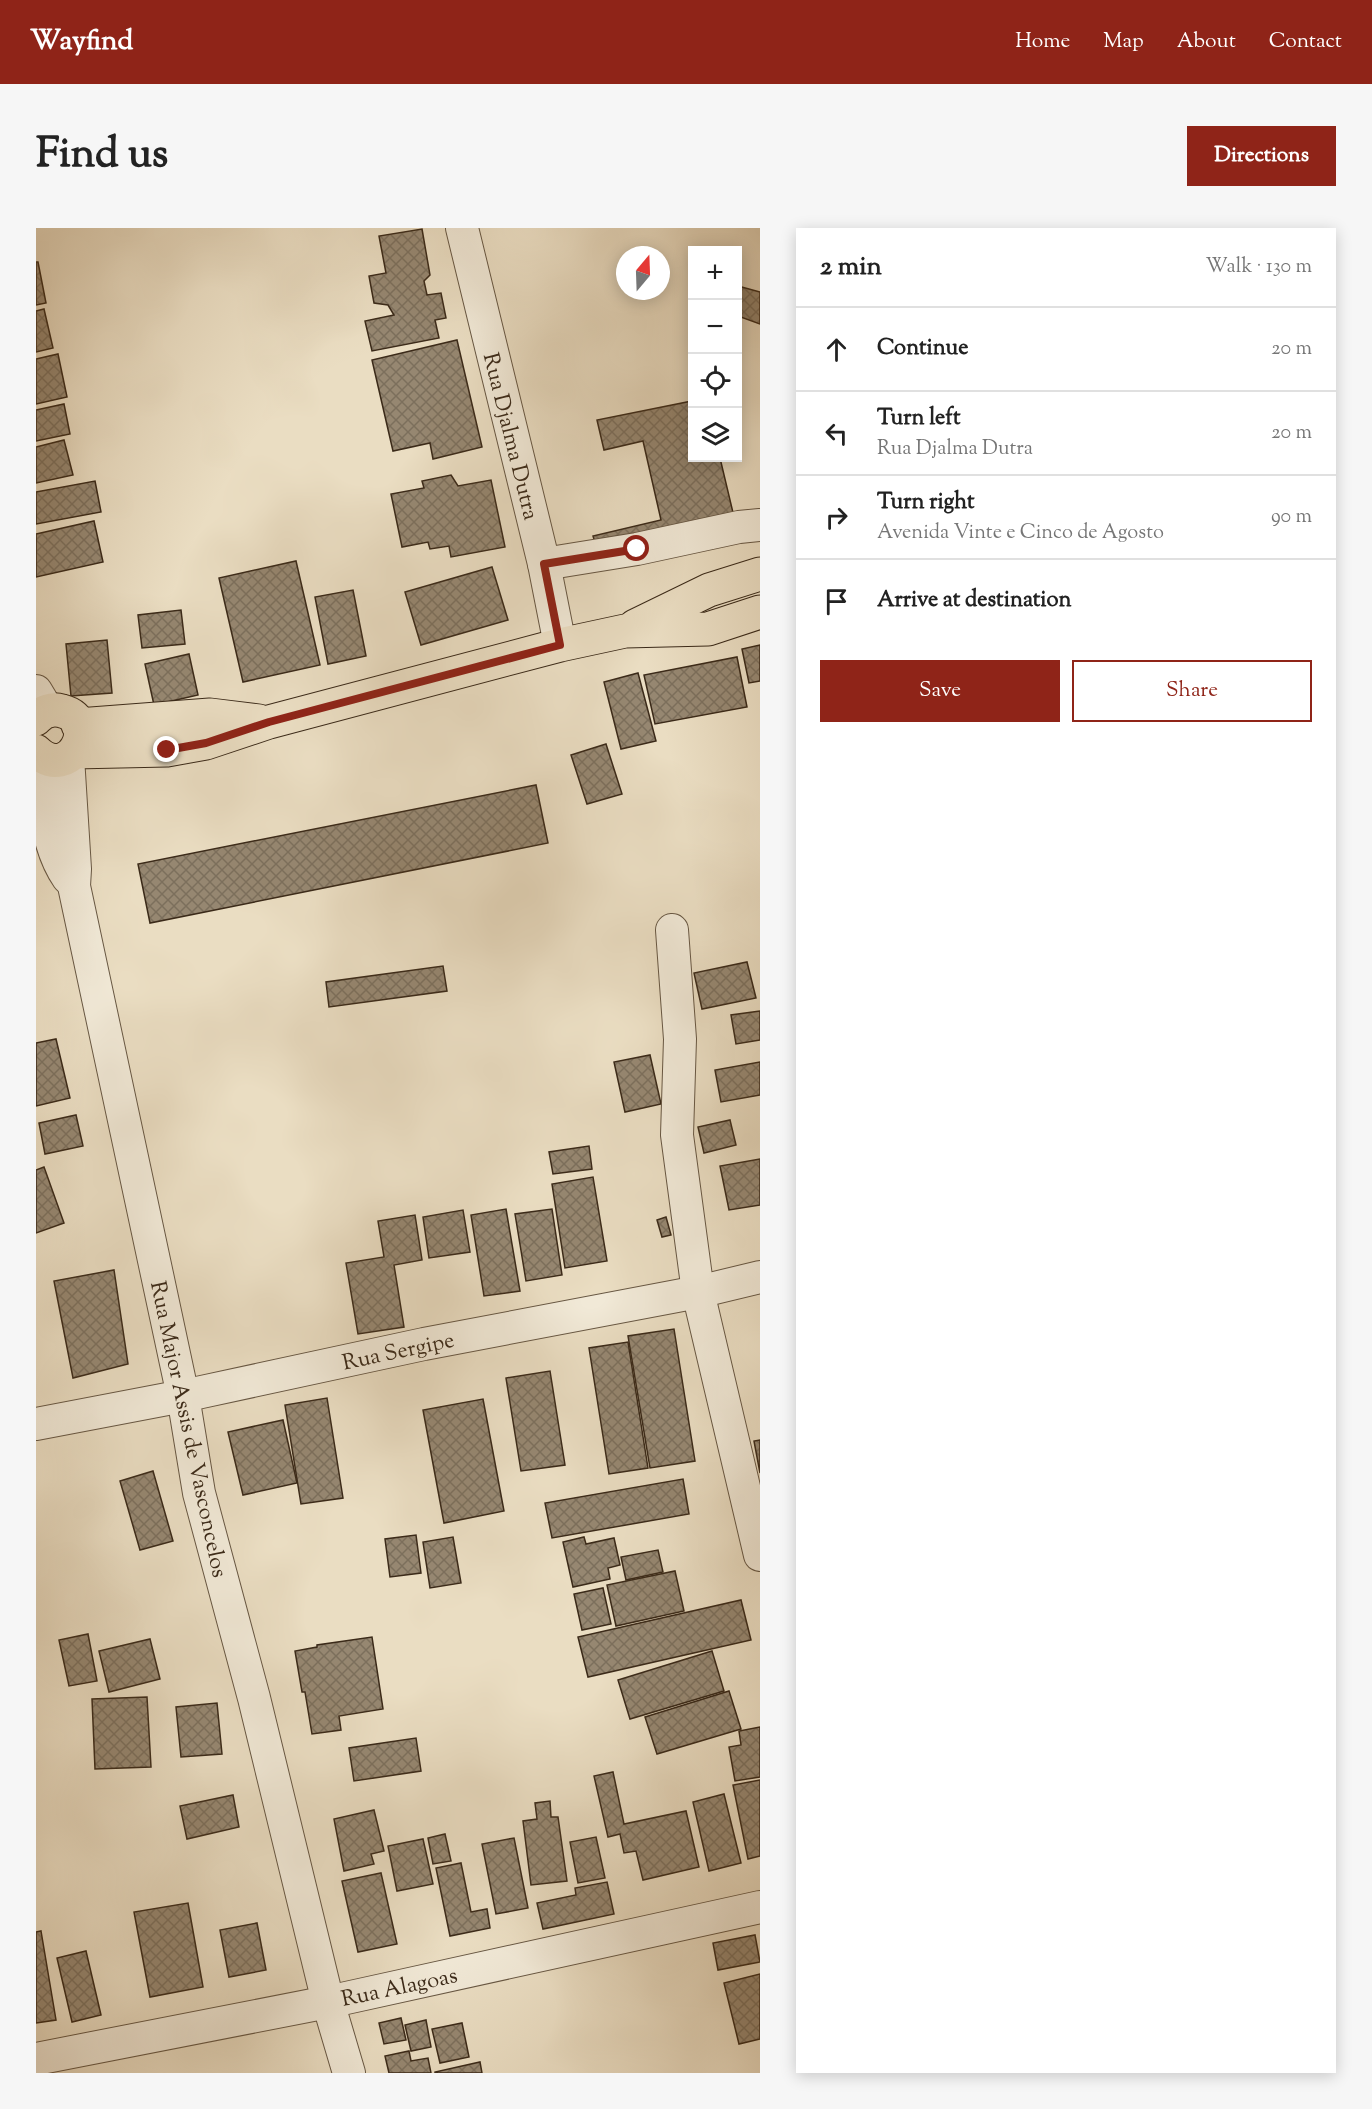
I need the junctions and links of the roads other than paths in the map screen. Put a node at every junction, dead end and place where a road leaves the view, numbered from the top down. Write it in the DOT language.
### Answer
graph roads {
  1 [pos="462,228"];
  2 [pos="760,525"];
  3 [pos="544,564"];
  4 [pos="760,574"];
  5 [pos="760,612"];
  6 [pos="625,631"];
  7 [pos="560,645"];
  8 [pos="40,708"];
  9 [pos="59,748"];
  10 [pos="672,930"];
  11 [pos="760,1277"];
  12 [pos="698,1292"];
  13 [pos="183,1396"];
  14 [pos="36,1424"];
  15 [pos="760,1555"];
  16 [pos="760,1907"];
  17 [pos="328,2002"];
  18 [pos="36,2058"];
  19 [pos="349,2073"];
  1 -- 3 [label="street, Rua Djalma Dutra"];
  2 -- 3 [label="street"];
  3 -- 7 [label="street, Rua Djalma Dutra"];
  4 -- 6 [label="main road"];
  5 -- 6 [label="main road"];
  6 -- 7 [label="main road"];
  7 -- 9 [label="main road"];
  8 -- 9 [label="main road"];
  9 -- 13 [label="street, Rua Major Assis de Vasconcelos"];
  10 -- 12 [label="street"];
  11 -- 12 [label="street, Rua Sergipe"];
  12 -- 13 [label="street, Rua Sergipe"];
  12 -- 15 [label="street"];
  13 -- 14 [label="street, Rua Sergipe"];
  13 -- 17 [label="street, Rua Major Assis de Vasconcelos"];
  16 -- 17 [label="street, Rua Alagoas"];
  17 -- 18 [label="street, Rua Alagoas"];
  17 -- 19 [label="street, Rua Major Assis de Vasconcelos"];
}
